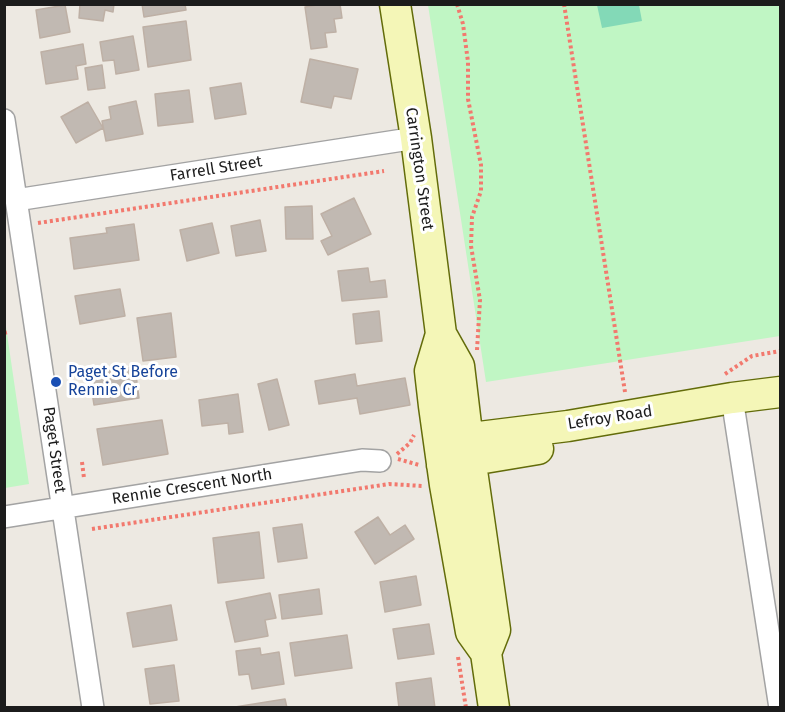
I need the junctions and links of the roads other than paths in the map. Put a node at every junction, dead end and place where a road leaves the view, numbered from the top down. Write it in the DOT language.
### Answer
graph roads {
  1 [pos="395,4"];
  2 [pos="4,120"];
  3 [pos="416,138"];
  4 [pos="16,200"];
  5 [pos="780,392"];
  6 [pos="733,407"];
  7 [pos="780,408"];
  8 [pos="444,453"];
  9 [pos="386,459"];
  10 [pos="62,508"];
  11 [pos="4,517"];
  12 [pos="93,708"];
  13 [pos="494,708"];
  14 [pos="780,708"];
  1 -- 3 [label="main road, Carrington Street"];
  2 -- 4 [label="street, Paget Street"];
  3 -- 4 [label="street, Farrell Street"];
  3 -- 8 [label="main road, Carrington Street"];
  4 -- 10 [label="street, Paget Street"];
  5 -- 6 [label="main road, Lefroy Road"];
  6 -- 7 [label="main road, Lefroy Road"];
  6 -- 8 [label="main road, Lefroy Road"];
  6 -- 14 [label="street"];
  8 -- 13 [label="main road, Carrington Street"];
  9 -- 10 [label="street, Rennie Crescent North"];
  10 -- 11 [label="street, Rennie Crescent North"];
  10 -- 12 [label="street, Paget Street"];
}
